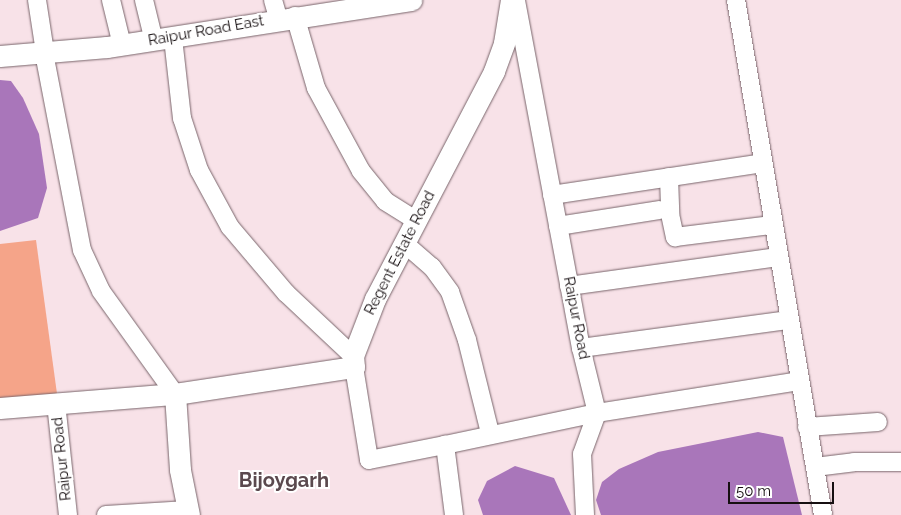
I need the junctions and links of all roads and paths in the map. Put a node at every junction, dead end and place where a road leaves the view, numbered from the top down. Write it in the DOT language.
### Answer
graph roads {
  1 [pos="37,0"];
  2 [pos="111,0"];
  3 [pos="144,0"];
  4 [pos="411,0"];
  5 [pos="511,0"];
  6 [pos="516,0"];
  7 [pos="736,0"];
  8 [pos="343,5"];
  9 [pos="282,12"];
  10 [pos="163,39"];
  11 [pos="122,45"];
  12 [pos="44,52"];
  13 [pos="0,56"];
  14 [pos="763,162"];
  15 [pos="669,177"];
  16 [pos="552,195"];
  17 [pos="659,210"];
  18 [pos="416,220"];
  19 [pos="772,225"];
  20 [pos="558,226"];
  21 [pos="404,243"];
  22 [pos="778,257"];
  23 [pos="569,286"];
  24 [pos="789,320"];
  25 [pos="581,348"];
  26 [pos="354,362"];
  27 [pos="799,381"];
  28 [pos="175,394"];
  29 [pos="56,404"];
  30 [pos="0,408"];
  31 [pos="597,413"];
  32 [pos="878,422"];
  33 [pos="807,427"];
  34 [pos="490,433"];
  35 [pos="445,445"];
  36 [pos="901,462"];
  37 [pos="815,467"];
  38 [pos="188,512"];
  39 [pos="68,515"];
  40 [pos="106,515"];
  41 [pos="454,515"];
  42 [pos="585,515"];
  43 [pos="823,515"];
  1 -- 12 [label="street"];
  2 -- 11 [label="street"];
  3 -- 10 [label="street"];
  4 -- 8 [label="street, Raipur Road East"];
  5 -- 18 [label="street, Regent Estate Road"];
  6 -- 16 [label="street, Raipur Road"];
  7 -- 14 [label="street"];
  8 -- 9 [label="street, Raipur Road East"];
  9 -- 10 [label="street, Raipur Road East"];
  9 -- 18 [label="street"];
  10 -- 11 [label="street, Raipur Road East"];
  10 -- 26 [label="street"];
  11 -- 12 [label="street, Raipur Road East"];
  12 -- 13 [label="street, Raipur Road East"];
  12 -- 28 [label="street"];
  14 -- 15 [label="street"];
  14 -- 19 [label="street"];
  15 -- 16 [label="street"];
  15 -- 19 [label="street"];
  16 -- 20 [label="street, Raipur Road"];
  17 -- 20 [label="street"];
  18 -- 21 [label="street, Regent Estate Road"];
  19 -- 22 [label="street"];
  20 -- 23 [label="street, Raipur Road"];
  21 -- 26 [label="street, Regent Estate Road"];
  21 -- 34 [label="street"];
  22 -- 23 [label="street"];
  22 -- 24 [label="street"];
  23 -- 25 [label="street, Raipur Road"];
  24 -- 25 [label="street"];
  24 -- 27 [label="street"];
  25 -- 31 [label="street, Raipur Road"];
  26 -- 28 [label="street"];
  26 -- 35 [label="street"];
  27 -- 31 [label="street"];
  27 -- 33 [label="street"];
  28 -- 29 [label="street"];
  28 -- 38 [label="street"];
  29 -- 30 [label="street"];
  29 -- 39 [label="street, Raipur Road"];
  31 -- 34 [label="street"];
  31 -- 42 [label="street"];
  32 -- 33 [label="street"];
  33 -- 37 [label="street"];
  34 -- 35 [label="street"];
  35 -- 41 [label="street"];
  36 -- 37 [label="street"];
  37 -- 43 [label="street"];
  38 -- 40 [label="street"];
}
